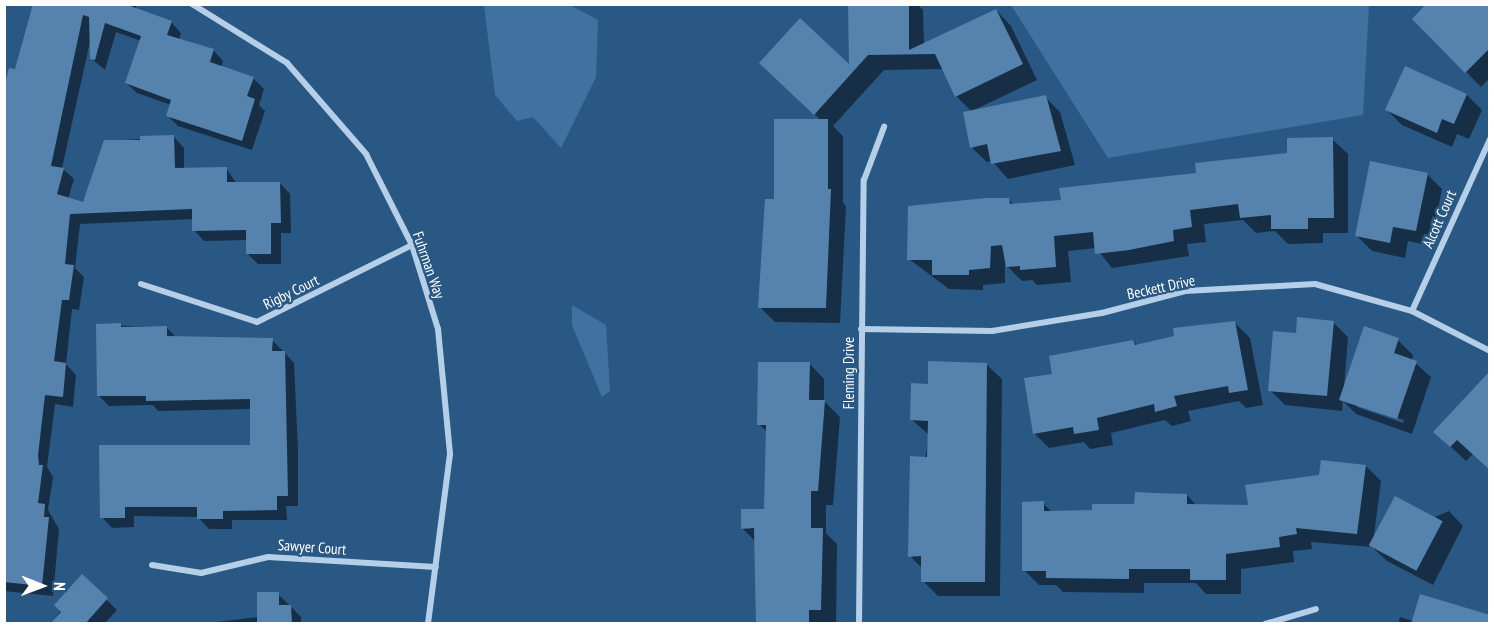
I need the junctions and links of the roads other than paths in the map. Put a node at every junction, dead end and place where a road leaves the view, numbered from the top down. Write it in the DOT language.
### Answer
graph roads {
  1 [pos="192,4"];
  2 [pos="884,127"];
  3 [pos="1490,139"];
  4 [pos="412,245"];
  5 [pos="141,284"];
  6 [pos="1412,311"];
  7 [pos="861,329"];
  8 [pos="1490,351"];
  9 [pos="152,565"];
  10 [pos="436,567"];
  11 [pos="1316,609"];
  12 [pos="428,624"];
  13 [pos="859,624"];
  14 [pos="1265,624"];
  1 -- 4 [label="street, Fuhrman Way"];
  2 -- 7 [label="street, Fleming Drive"];
  3 -- 6 [label="street, Alcott Court"];
  4 -- 5 [label="street, Rigby Court"];
  4 -- 10 [label="street, Fuhrman Way"];
  6 -- 7 [label="street, Beckett Drive"];
  6 -- 8 [label="street, Beckett Drive"];
  7 -- 13 [label="street, Fleming Drive"];
  9 -- 10 [label="street, Sawyer Court"];
  10 -- 12 [label="street, Fuhrman Way"];
  11 -- 14 [label="street"];
}
